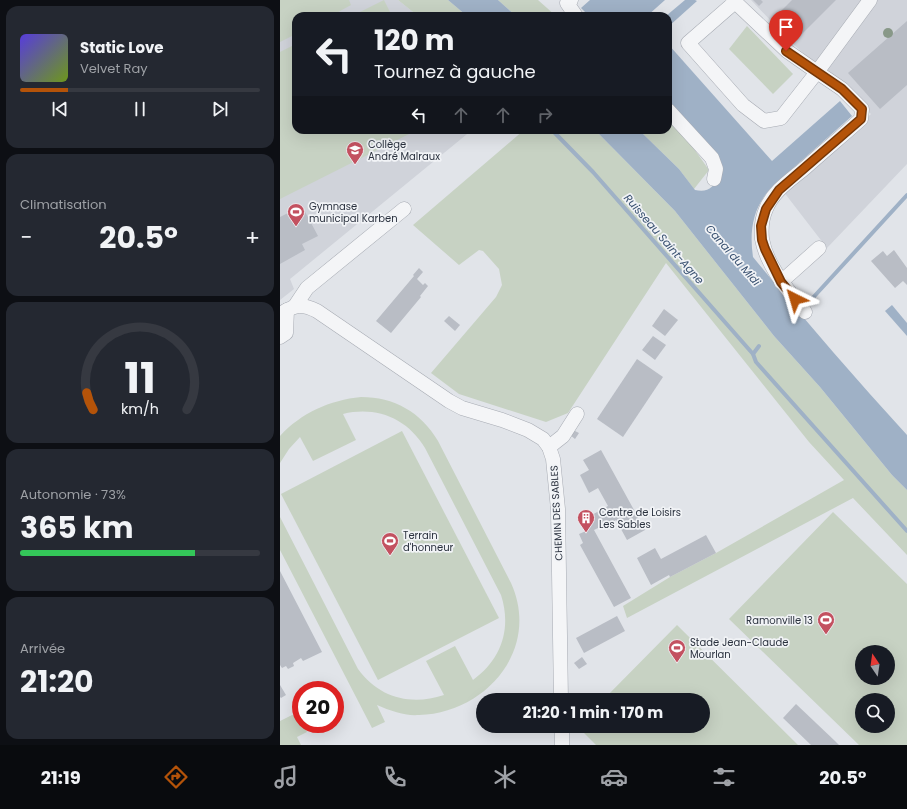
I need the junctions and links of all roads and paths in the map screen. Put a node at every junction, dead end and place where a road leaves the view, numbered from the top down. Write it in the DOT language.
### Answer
graph roads {
  1 [pos="571,0"];
  2 [pos="870,0"];
  3 [pos="734,1"];
  4 [pos="573,12"];
  5 [pos="817,72"];
  6 [pos="672,114"];
  7 [pos="714,179"];
  8 [pos="404,209"];
  9 [pos="819,248"];
  10 [pos="781,282"];
  11 [pos="287,310"];
  12 [pos="805,312"];
  13 [pos="280,337"];
  14 [pos="577,414"];
  15 [pos="549,447"];
  16 [pos="561,693"];
  17 [pos="562,733"];
  18 [pos="562,745"];
  1 -- 4 [label="street"];
  2 -- 5 [label="street"];
  3 -- 5 [label="street"];
  3 -- 5 [label="street"];
  5 -- 10 [label="street"];
  6 -- 7 [label="street"];
  8 -- 11 [label="street"];
  9 -- 10 [label="street"];
  10 -- 12 [label="street"];
  11 -- 13 [label="street"];
  11 -- 15 [label="street"];
  14 -- 15 [label="street"];
  15 -- 16 [label="street, CHEMIN DES SABLES"];
  17 -- 18 [label="street"];
}
